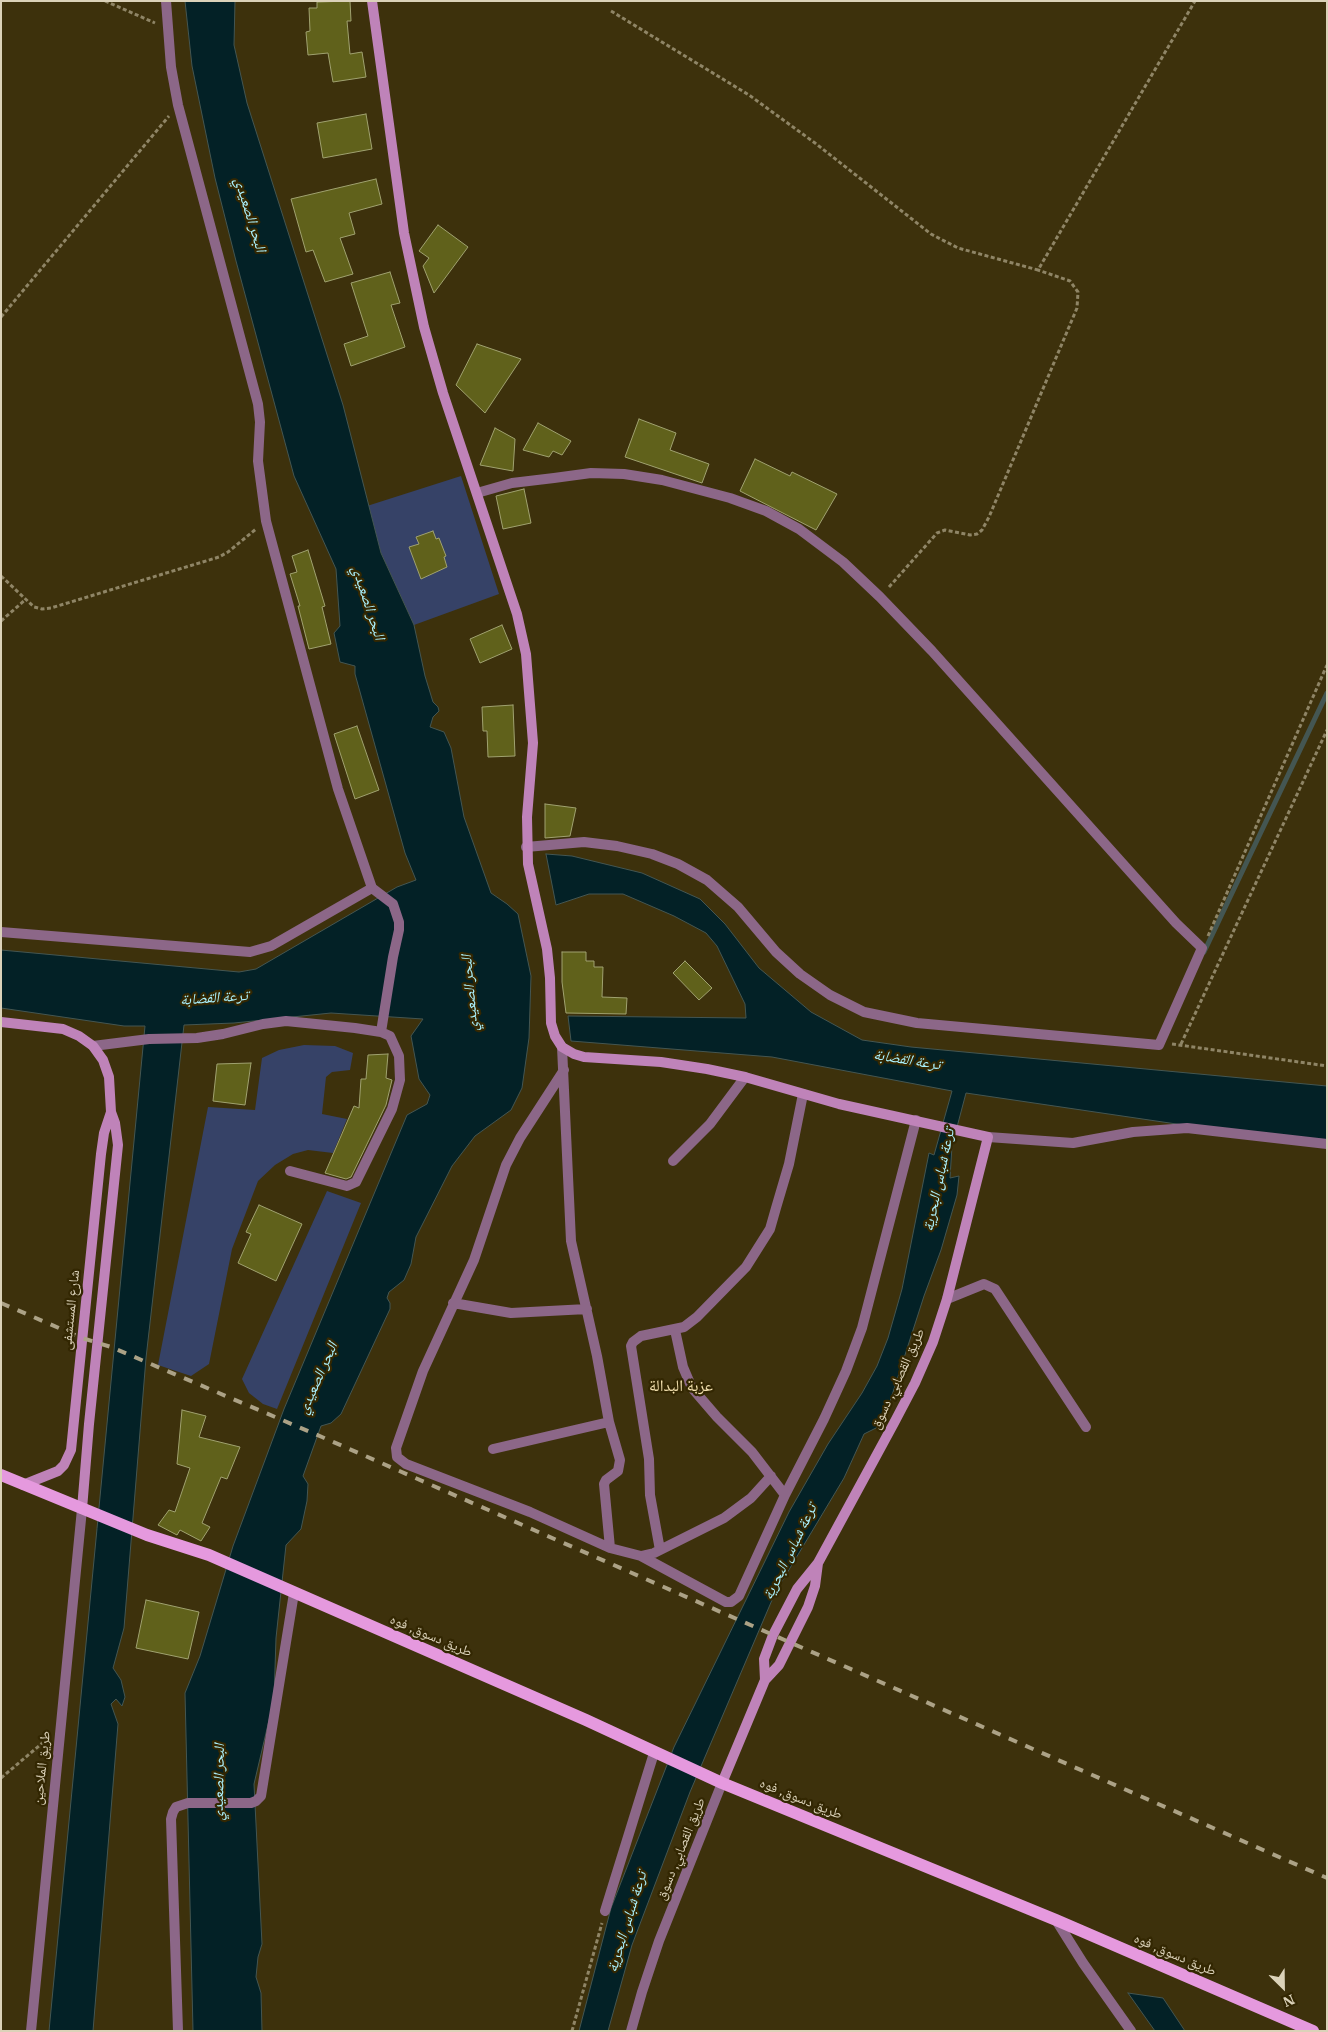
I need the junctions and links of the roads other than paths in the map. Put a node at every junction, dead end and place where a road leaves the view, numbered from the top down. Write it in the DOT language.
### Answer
graph roads {
  1 [pos="166,1"];
  2 [pos="372,1"];
  3 [pos="477,493"];
  4 [pos="526,847"];
  5 [pos="372,888"];
  6 [pos="1,932"];
  7 [pos="1,1022"];
  8 [pos="382,1032"];
  9 [pos="93,1046"];
  10 [pos="562,1047"];
  11 [pos="564,1070"];
  12 [pos="745,1077"];
  13 [pos="803,1094"];
  14 [pos="111,1112"];
  15 [pos="916,1120"];
  16 [pos="988,1137"];
  17 [pos="1327,1144"];
  18 [pos="674,1161"];
  19 [pos="290,1171"];
  20 [pos="947,1299"];
  21 [pos="453,1303"];
  22 [pos="586,1309"];
  23 [pos="675,1330"];
  24 [pos="74,1422"];
  25 [pos="609,1422"];
  26 [pos="89,1424"];
  27 [pos="1086,1427"];
  28 [pos="492,1449"];
  29 [pos="1,1475"];
  30 [pos="771,1476"];
  31 [pos="23,1485"];
  32 [pos="785,1495"];
  33 [pos="82,1509"];
  34 [pos="610,1548"];
  35 [pos="660,1550"];
  36 [pos="641,1556"];
  37 [pos="818,1563"];
  38 [pos="288,1590"];
  39 [pos="765,1680"];
  40 [pos="654,1753"];
  41 [pos="722,1783"];
  42 [pos="605,1911"];
  43 [pos="1056,1920"];
  44 [pos="31,2031"];
  45 [pos="178,2031"];
  46 [pos="631,2031"];
  47 [pos="1131,2031"];
  48 [pos="1313,2031"];
  1 -- 5 [label="street"];
  2 -- 3 [label="main road"];
  3 -- 4 [label="main road"];
  3 -- 4 [label="street"];
  4 -- 10 [label="main road"];
  5 -- 6 [label="street"];
  5 -- 8 [label="street"];
  7 -- 9 [label="main road, شارع المستشفى"];
  8 -- 9 [label="street"];
  8 -- 19 [label="street"];
  9 -- 14 [label="main road, شارع المستشفى"];
  10 -- 11 [label="street"];
  10 -- 12 [label="main road"];
  11 -- 21 [label="street"];
  11 -- 22 [label="street"];
  12 -- 13 [label="main road"];
  12 -- 18 [label="street"];
  13 -- 15 [label="main road"];
  13 -- 23 [label="street"];
  14 -- 24 [label="main road, شارع المستشفى"];
  14 -- 26 [label="main road, شارع المستشفى"];
  15 -- 16 [label="main road"];
  15 -- 32 [label="street"];
  16 -- 17 [label="street"];
  16 -- 20 [label="main road, طريق القصابي, دسوق"];
  20 -- 27 [label="street"];
  20 -- 37 [label="main road, طريق القصابي, دسوق"];
  21 -- 22 [label="street"];
  21 -- 34 [label="street"];
  22 -- 25 [label="street"];
  23 -- 30 [label="street"];
  23 -- 35 [label="street"];
  24 -- 26 [label="main road"];
  24 -- 31 [label="main road, شارع المستشفى"];
  25 -- 28 [label="street"];
  25 -- 34 [label="street"];
  26 -- 33 [label="main road, شارع المستشفى"];
  29 -- 31 [label="main road"];
  30 -- 32 [label="street"];
  30 -- 35 [label="street"];
  31 -- 33 [label="main road"];
  32 -- 36 [label="street"];
  33 -- 38 [label="main road, طريق دسوق, فوه"];
  33 -- 44 [label="street, طريق الملاحين"];
  34 -- 36 [label="street"];
  35 -- 36 [label="street"];
  37 -- 39 [label="main road, طريق القصابي, دسوق"];
  37 -- 39 [label="main road, طريق القصابي, دسوق"];
  38 -- 40 [label="main road, طريق دسوق, فوه"];
  38 -- 45 [label="street"];
  39 -- 41 [label="main road, طريق القصابي, دسوق"];
  40 -- 41 [label="main road, طريق دسوق, فوه"];
  40 -- 42 [label="street"];
  41 -- 43 [label="main road, طريق دسوق, فوه"];
  41 -- 46 [label="street, طريق القصابي, دسوق"];
  43 -- 47 [label="street"];
  43 -- 48 [label="main road, طريق دسوق, فوه"];
}
